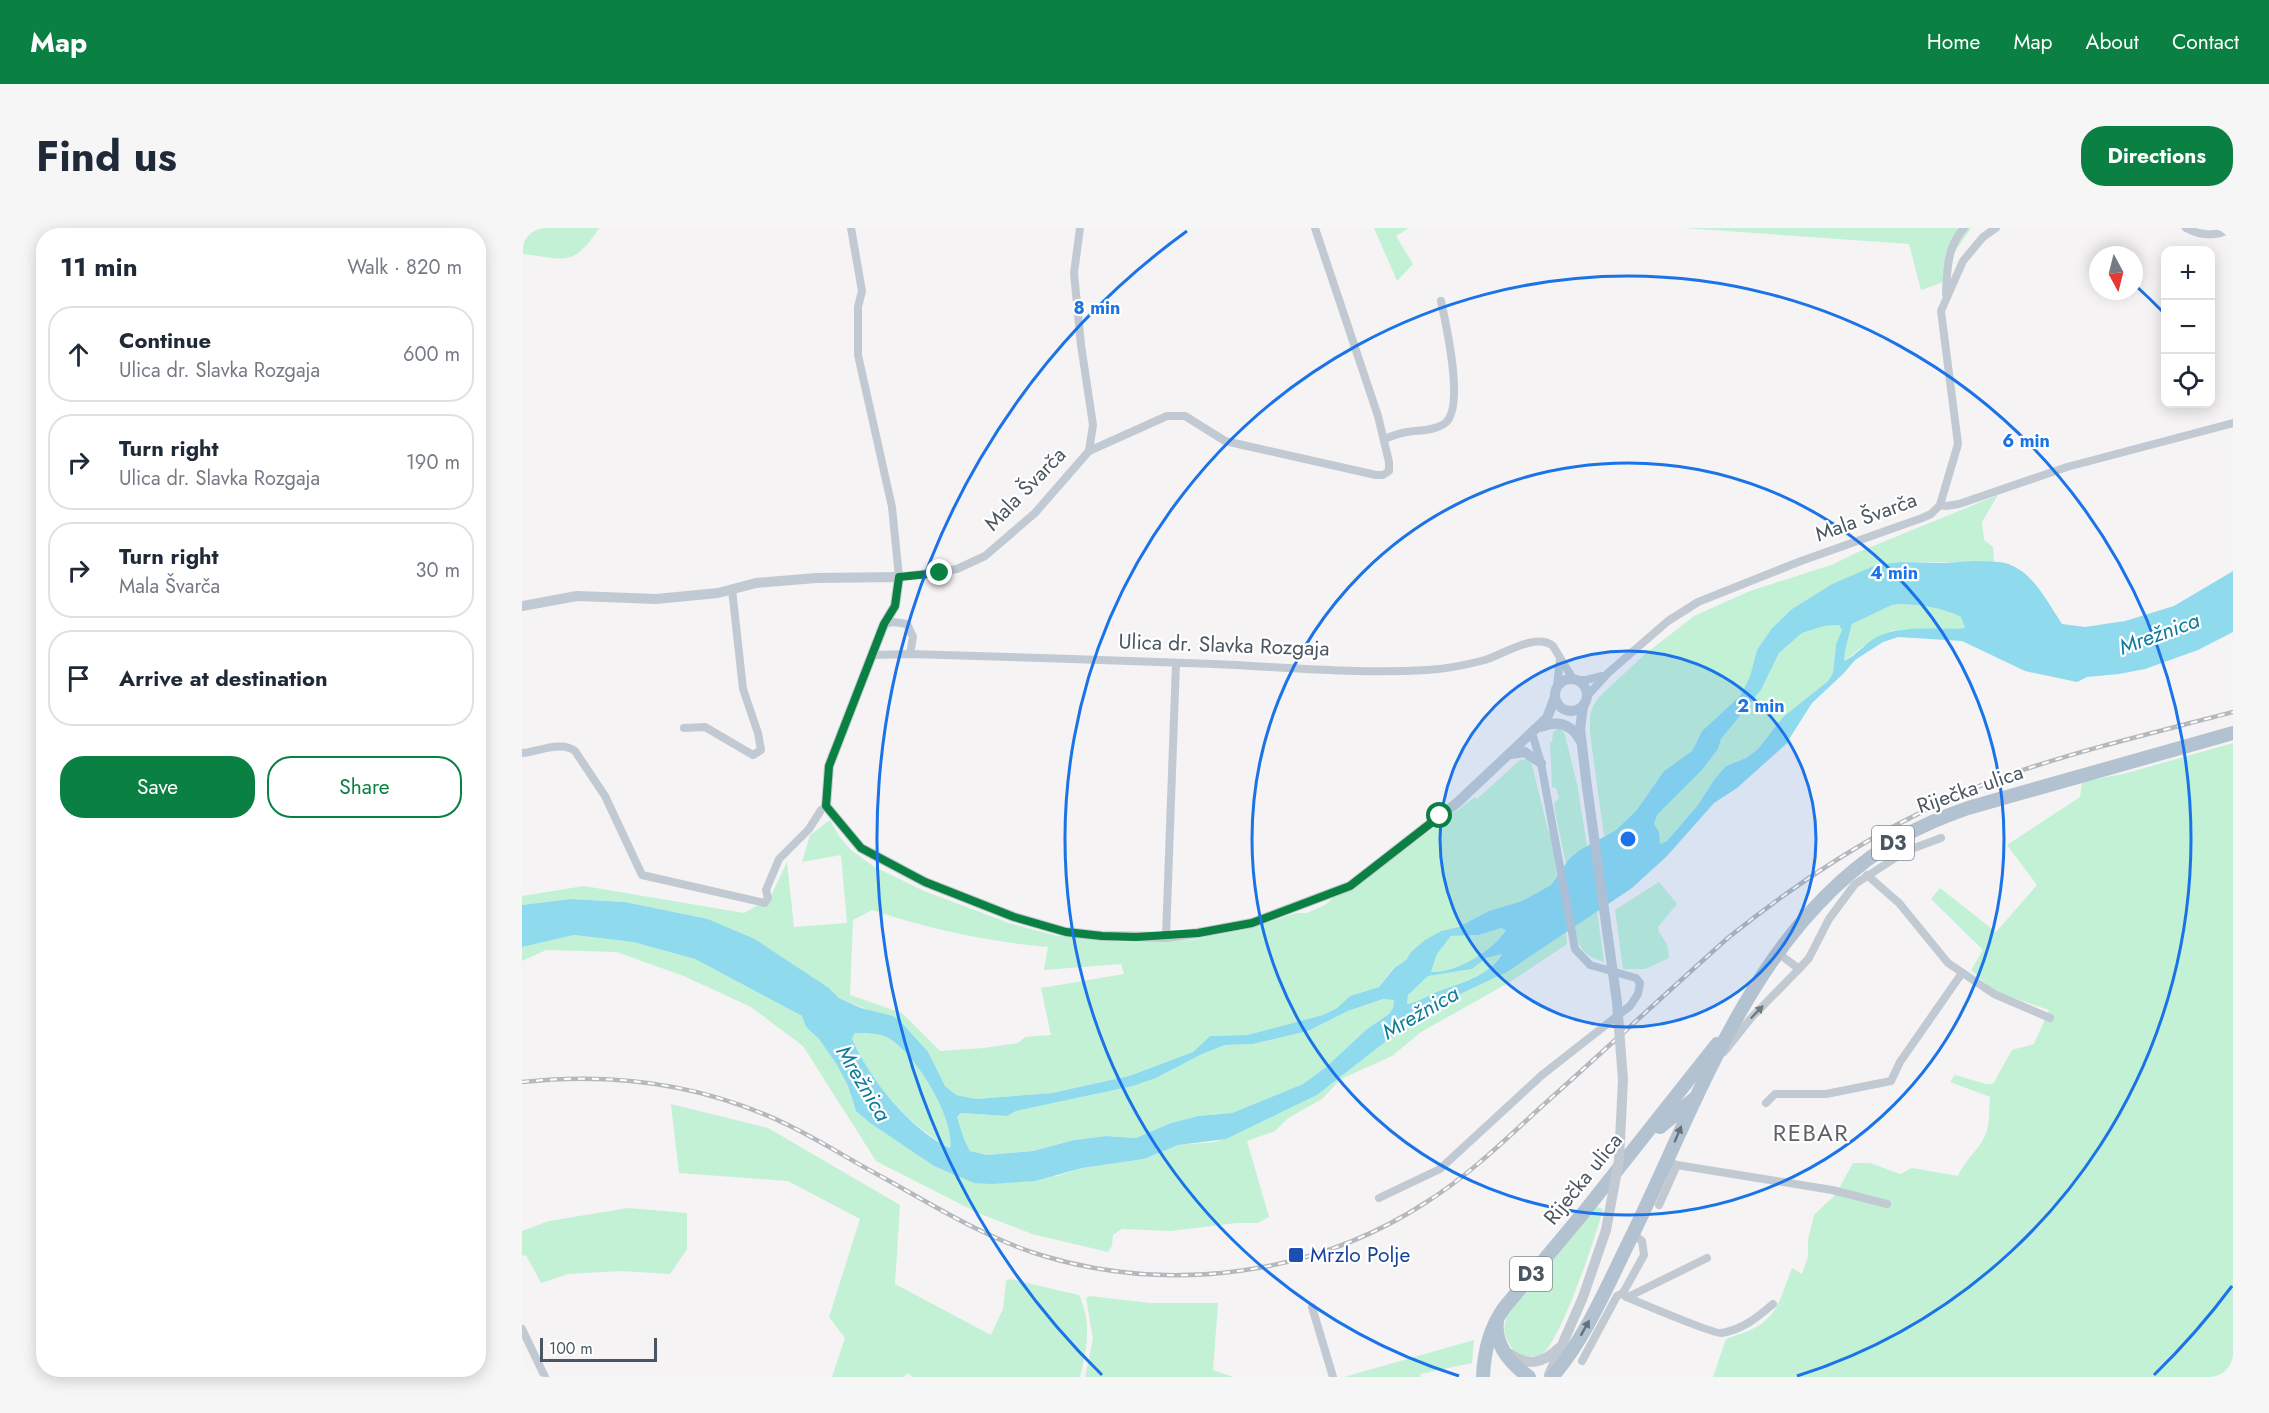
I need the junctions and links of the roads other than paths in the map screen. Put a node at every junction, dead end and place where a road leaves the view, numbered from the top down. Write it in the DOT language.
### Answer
graph roads {
  1 [pos="851,228"];
  2 [pos="1080,228"];
  3 [pos="1316,228"];
  4 [pos="1964,228"];
  5 [pos="1996,228"];
  6 [pos="2186,228"];
  7 [pos="2232,228"];
  8 [pos="1945,300"];
  9 [pos="1441,301"];
  10 [pos="2233,423"];
  11 [pos="1384,439"];
  12 [pos="1089,451"];
  13 [pos="1940,505"];
  14 [pos="899,577"];
  15 [pos="732,590"];
  16 [pos="522,606"];
  17 [pos="884,624"];
  18 [pos="873,654"];
  19 [pos="910,654"];
  20 [pos="1560,659"];
  21 [pos="1176,663"];
  22 [pos="1608,673"];
  23 [pos="1575,679"];
  24 [pos="1556,692"];
  25 [pos="1588,695"];
  26 [pos="1583,706"];
  27 [pos="1568,711"];
  28 [pos="1547,718"];
  29 [pos="684,728"];
  30 [pos="1580,729"];
  31 [pos="1533,731"];
  32 [pos="2233,733"];
  33 [pos="1582,742"];
  34 [pos="522,753"];
  35 [pos="1509,754"];
  36 [pos="1541,763"];
  37 [pos="826,806"];
  38 [pos="1941,838"];
  39 [pos="1867,874"];
  40 [pos="1166,937"];
  41 [pos="1778,953"];
  42 [pos="1799,969"];
  43 [pos="1962,973"];
  44 [pos="1738,1016"];
  45 [pos="2050,1018"];
  46 [pos="1708,1074"];
  47 [pos="1696,1097"];
  48 [pos="1766,1103"];
  49 [pos="1630,1155"];
  50 [pos="1672,1163"];
  51 [pos="1379,1198"];
  52 [pos="1659,1204"];
  53 [pos="1887,1204"];
  54 [pos="1633,1234"];
  55 [pos="1707,1258"];
  56 [pos="1625,1295"];
  57 [pos="1773,1304"];
  58 [pos="1312,1307"];
  59 [pos="1498,1316"];
  60 [pos="522,1329"];
  61 [pos="1562,1346"];
  62 [pos="1504,1350"];
  63 [pos="1582,1361"];
  64 [pos="545,1377"];
  65 [pos="1333,1377"];
  66 [pos="1483,1377"];
  67 [pos="1529,1377"];
  68 [pos="1550,1377"];
  1 -- 14 [label="street"];
  2 -- 12 [label="street"];
  3 -- 11 [label="street"];
  4 -- 8 [label="street"];
  5 -- 8 [label="street, Mala Švarča"];
  6 -- 7 [label="street"];
  8 -- 13 [label="street, Mala Švarča"];
  9 -- 11 [label="street"];
  10 -- 13 [label="street"];
  11 -- 12 [label="street, Mala Švarča"];
  12 -- 14 [label="street, Mala Švarča"];
  13 -- 22 [label="street, Mala Švarča"];
  14 -- 15 [label="street, Mala Švarča"];
  14 -- 17 [label="street"];
  15 -- 16 [label="street, Mala Švarča"];
  15 -- 29 [label="street"];
  17 -- 18 [label="street"];
  17 -- 19 [label="street"];
  18 -- 19 [label="street, Ulica dr. Slavka Rozgaja"];
  18 -- 37 [label="street"];
  19 -- 21 [label="street, Ulica dr. Slavka Rozgaja"];
  20 -- 21 [label="street, Ulica dr. Slavka Rozgaja"];
  20 -- 23 [label="street"];
  20 -- 24 [label="street"];
  21 -- 40 [label="street"];
  22 -- 23 [label="street"];
  22 -- 25 [label="street, Mala Švarča"];
  23 -- 24 [label="street"];
  23 -- 25 [label="street"];
  24 -- 27 [label="street"];
  24 -- 28 [label="street"];
  25 -- 26 [label="street"];
  26 -- 27 [label="street"];
  26 -- 30 [label="street"];
  27 -- 28 [label="street"];
  27 -- 30 [label="street"];
  28 -- 31 [label="street"];
  30 -- 33 [label="street"];
  31 -- 33 [label="street"];
  31 -- 35 [label="street"];
  31 -- 36 [label="street"];
  32 -- 41 [label="main road, Riječka ulica / D3"];
  33 -- 61 [label="street, bridge"];
  34 -- 37 [label="street"];
  35 -- 36 [label="street"];
  35 -- 40 [label="street"];
  36 -- 51 [label="street"];
  37 -- 40 [label="street"];
  38 -- 39 [label="street, Riječka ulica"];
  39 -- 42 [label="street, Riječka ulica"];
  39 -- 43 [label="street"];
  41 -- 42 [label="street"];
  41 -- 44 [label="main road, Riječka ulica / D3"];
  46 -- 42 [label="street, Riječka ulica, one-way"];
  43 -- 45 [label="street"];
  43 -- 48 [label="street"];
  44 -- 46 [label="main road, Riječka ulica / D3"];
  44 -- 49 [label="main road, Riječka ulica / D3"];
  46 -- 47 [label="main road, Riječka ulica / D3"];
  47 -- 49 [label="main road"];
  50 -- 47 [label="main road, Riječka ulica / D3, one-way"];
  49 -- 59 [label="main road, Riječka ulica / D3"];
  50 -- 52 [label="street"];
  50 -- 53 [label="street"];
  50 -- 54 [label="main road, Riječka ulica / D3"];
  54 -- 56 [label="street"];
  68 -- 54 [label="main road, Riječka ulica / D3, one-way"];
  55 -- 56 [label="street"];
  56 -- 57 [label="street"];
  56 -- 63 [label="street"];
  58 -- 65 [label="street"];
  59 -- 62 [label="main road"];
  59 -- 66 [label="main road, Riječka ulica / D3"];
  60 -- 64 [label="street"];
  61 -- 62 [label="street"];
  61 -- 68 [label="street"];
  62 -- 67 [label="main road"];
}
